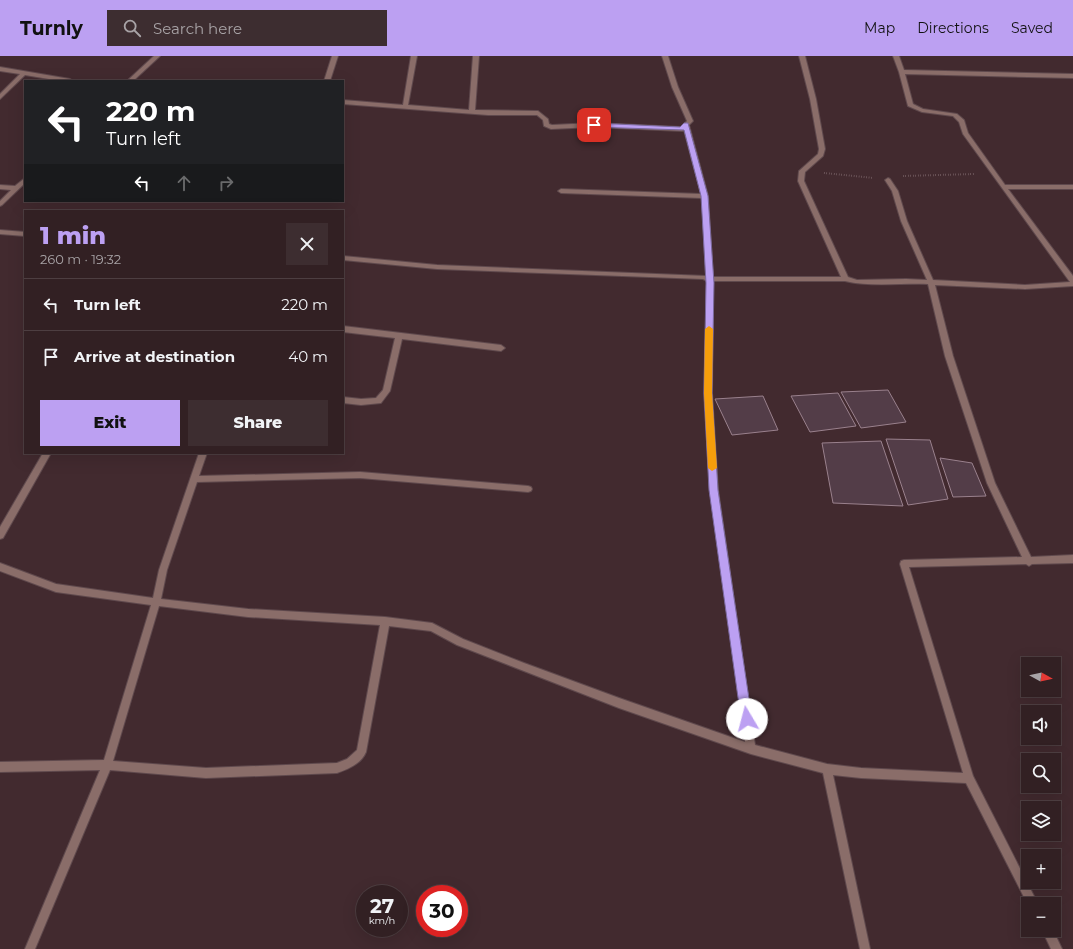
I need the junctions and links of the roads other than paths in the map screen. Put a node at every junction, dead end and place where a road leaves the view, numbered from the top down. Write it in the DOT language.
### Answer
graph roads {
  1 [pos="156,56"];
  2 [pos="336,56"];
  3 [pos="414,56"];
  4 [pos="476,56"];
  5 [pos="665,56"];
  6 [pos="802,56"];
  7 [pos="896,56"];
  8 [pos="0,69"];
  9 [pos="902,72"];
  10 [pos="24,73"];
  11 [pos="1073,76"];
  12 [pos="64,80"];
  13 [pos="131,80"];
  14 [pos="327,80"];
  15 [pos="0,97"];
  16 [pos="344,102"];
  17 [pos="405,107"];
  18 [pos="472,112"];
  19 [pos="686,125"];
  20 [pos="888,180"];
  21 [pos="24,181"];
  22 [pos="0,187"];
  23 [pos="1004,187"];
  24 [pos="1073,187"];
  25 [pos="17,188"];
  26 [pos="561,191"];
  27 [pos="705,196"];
  28 [pos="0,204"];
  29 [pos="0,232"];
  30 [pos="24,234"];
  31 [pos="344,258"];
  32 [pos="709,279"];
  33 [pos="845,279"];
  34 [pos="1073,281"];
  35 [pos="932,282"];
  36 [pos="1073,284"];
  37 [pos="344,329"];
  38 [pos="399,336"];
  39 [pos="501,348"];
  40 [pos="344,400"];
  41 [pos="46,454"];
  42 [pos="203,454"];
  43 [pos="194,479"];
  44 [pos="528,490"];
  45 [pos="0,535"];
  46 [pos="1073,559"];
  47 [pos="1029,562"];
  48 [pos="0,567"];
  49 [pos="156,602"];
  50 [pos="385,621"];
  51 [pos="751,749"];
  52 [pos="107,765"];
  53 [pos="0,767"];
  54 [pos="827,769"];
  55 [pos="969,778"];
  56 [pos="1029,897"];
  57 [pos="1050,937"];
  58 [pos="30,949"];
  59 [pos="865,949"];
  60 [pos="1056,949"];
  1 -- 13 [label="street"];
  2 -- 14 [label="street"];
  3 -- 17 [label="street"];
  4 -- 18 [label="street"];
  5 -- 19 [label="street"];
  6 -- 33 [label="street"];
  7 -- 9 [label="street"];
  8 -- 10 [label="street"];
  9 -- 11 [label="street"];
  9 -- 23 [label="street"];
  10 -- 12 [label="street"];
  10 -- 15 [label="street"];
  16 -- 17 [label="street"];
  17 -- 18 [label="street"];
  18 -- 19 [label="street"];
  19 -- 27 [label="street"];
  20 -- 35 [label="street"];
  21 -- 25 [label="street"];
  22 -- 25 [label="street"];
  23 -- 24 [label="street"];
  23 -- 34 [label="street"];
  25 -- 28 [label="street"];
  26 -- 27 [label="street"];
  27 -- 32 [label="street"];
  29 -- 30 [label="street"];
  31 -- 32 [label="street"];
  32 -- 33 [label="street"];
  32 -- 51 [label="street"];
  33 -- 35 [label="street"];
  35 -- 36 [label="street"];
  35 -- 47 [label="street"];
  37 -- 38 [label="street"];
  38 -- 39 [label="street"];
  38 -- 40 [label="street"];
  41 -- 45 [label="street"];
  42 -- 43 [label="street"];
  43 -- 44 [label="street"];
  43 -- 49 [label="street"];
  46 -- 47 [label="street"];
  47 -- 55 [label="street"];
  48 -- 49 [label="street"];
  49 -- 50 [label="street"];
  49 -- 52 [label="street"];
  50 -- 51 [label="street"];
  50 -- 52 [label="street"];
  51 -- 54 [label="street"];
  52 -- 53 [label="street"];
  52 -- 58 [label="street"];
  54 -- 55 [label="street"];
  54 -- 59 [label="street"];
  55 -- 56 [label="street"];
  57 -- 60 [label="street"];
}
